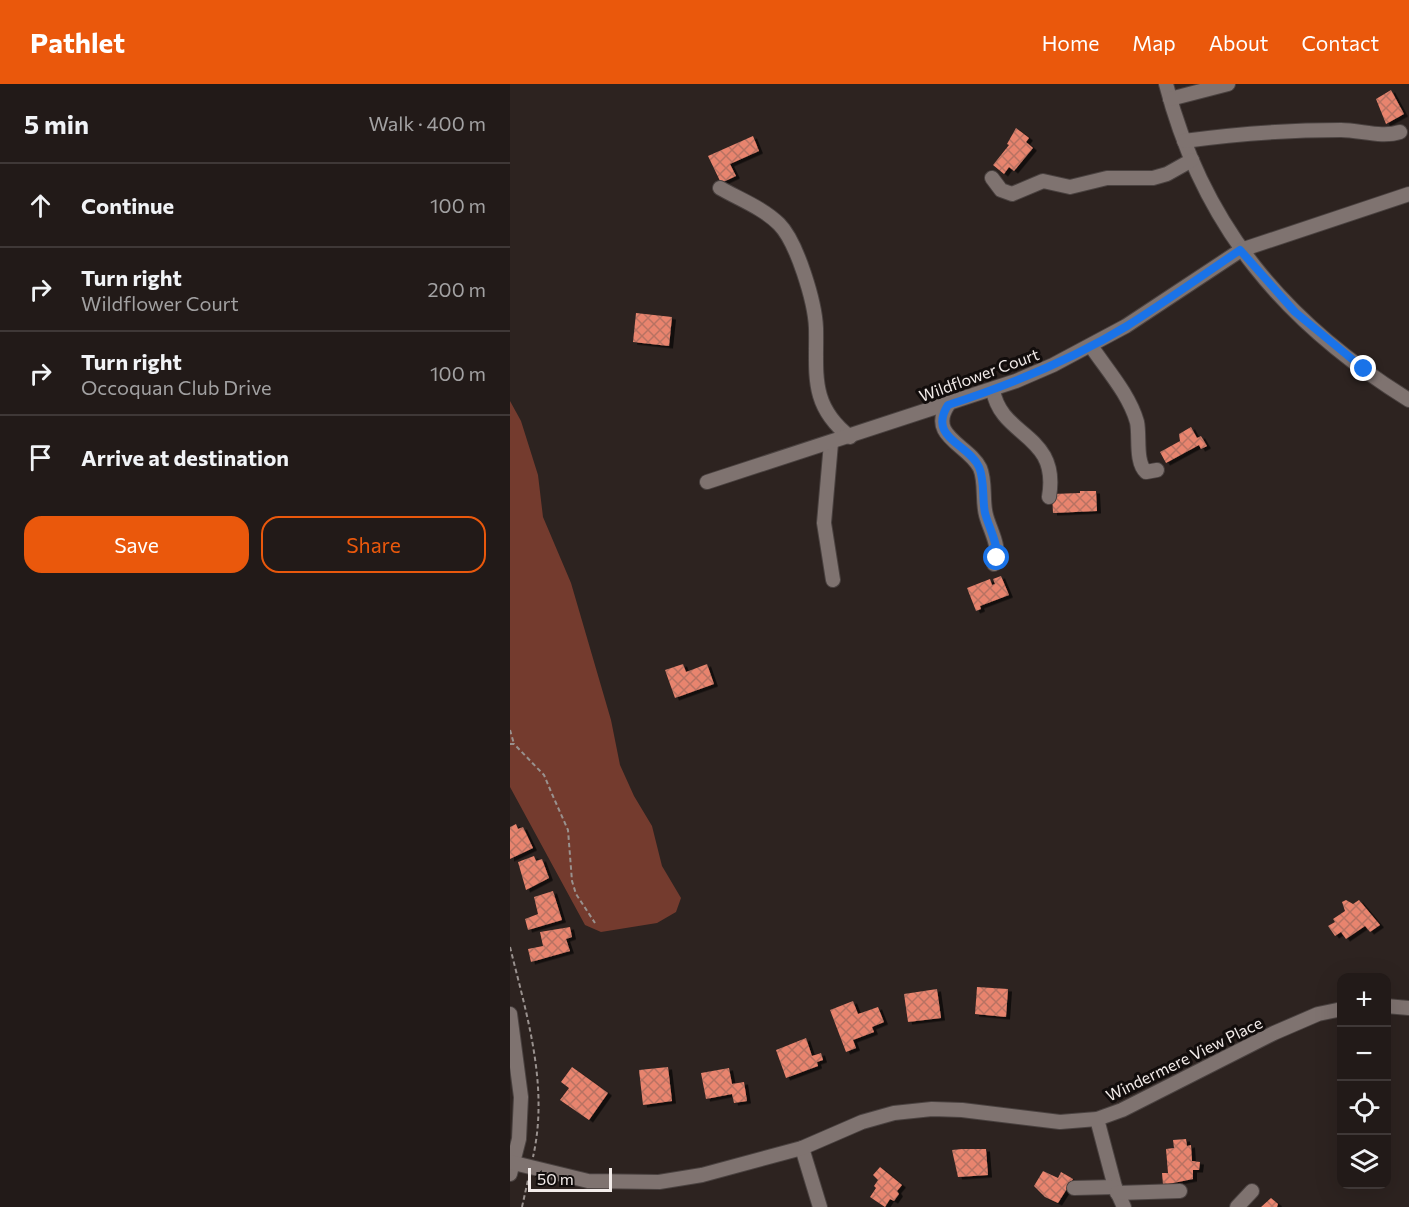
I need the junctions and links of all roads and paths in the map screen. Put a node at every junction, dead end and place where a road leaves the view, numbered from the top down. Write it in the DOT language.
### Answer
graph roads {
  1 [pos="1166,84"];
  2 [pos="1228,84"];
  3 [pos="1170,99"];
  4 [pos="1400,132"];
  5 [pos="1184,141"];
  6 [pos="1192,160"];
  7 [pos="992,178"];
  8 [pos="720,188"];
  9 [pos="1409,194"];
  10 [pos="1240,250"];
  11 [pos="1090,346"];
  12 [pos="993,390"];
  13 [pos="1409,400"];
  14 [pos="948,405"];
  15 [pos="850,436"];
  16 [pos="831,443"];
  17 [pos="1157,471"];
  18 [pos="707,482"];
  19 [pos="1049,497"];
  20 [pos="994,564"];
  21 [pos="833,580"];
  22 [pos="510,730"];
  23 [pos="510,744"];
  24 [pos="514,744"];
  25 [pos="595,923"];
  26 [pos="1391,1006"];
  27 [pos="1409,1008"];
  28 [pos="1337,1010"];
  29 [pos="510,1014"];
  30 [pos="1097,1119"];
  31 [pos="802,1148"];
  32 [pos="511,1166"];
  33 [pos="1074,1188"];
  34 [pos="1116,1190"];
  35 [pos="1180,1191"];
  36 [pos="1252,1191"];
  37 [pos="820,1207"];
  38 [pos="1124,1207"];
  39 [pos="1237,1207"];
  1 -- 3 [label="street"];
  2 -- 3 [label="street"];
  3 -- 5 [label="street"];
  4 -- 5 [label="street"];
  5 -- 6 [label="street"];
  6 -- 7 [label="street"];
  6 -- 10 [label="street"];
  8 -- 15 [label="street"];
  9 -- 10 [label="street, Wildflower Court"];
  10 -- 11 [label="street, Wildflower Court"];
  10 -- 13 [label="street"];
  11 -- 12 [label="street, Wildflower Court"];
  11 -- 17 [label="street"];
  12 -- 14 [label="street, Wildflower Court"];
  12 -- 19 [label="street"];
  14 -- 15 [label="street, Wildflower Court"];
  14 -- 20 [label="street"];
  15 -- 16 [label="street, Wildflower Court"];
  16 -- 18 [label="street, Wildflower Court"];
  16 -- 21 [label="street"];
  22 -- 24 [label="path"];
  23 -- 24 [label="path"];
  24 -- 25 [label="path"];
  26 -- 27 [label="street"];
  28 -- 30 [label="street, Windermere View Place"];
  29 -- 32 [label="street"];
  30 -- 31 [label="street, Windermere View Place"];
  30 -- 34 [label="street"];
  31 -- 32 [label="street, Windermere View Place"];
  31 -- 37 [label="street"];
  33 -- 34 [label="street"];
  34 -- 35 [label="street"];
  34 -- 38 [label="street"];
  36 -- 39 [label="street"];
}
